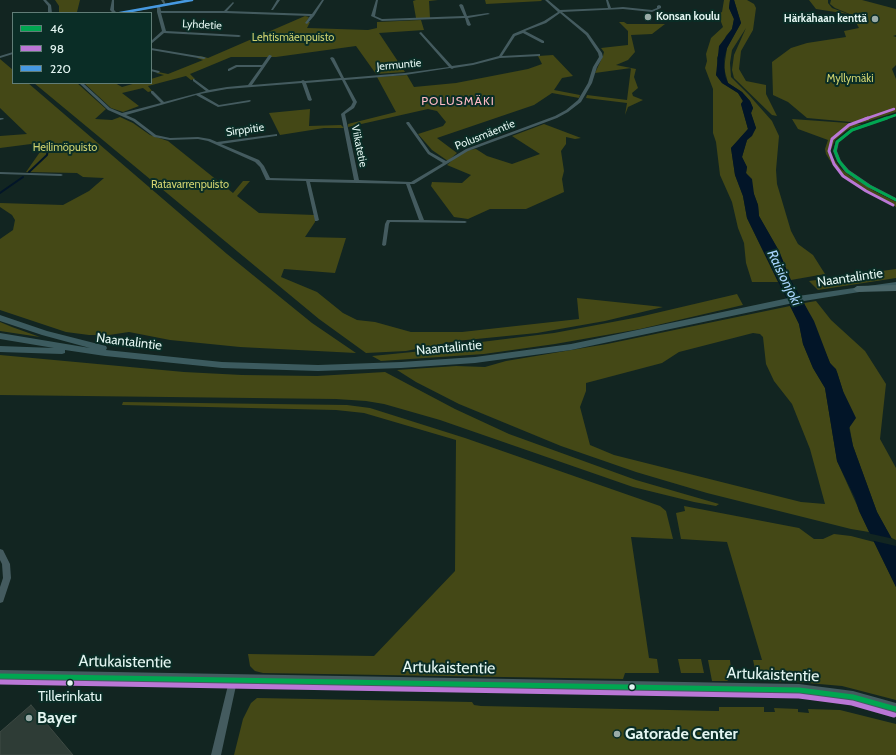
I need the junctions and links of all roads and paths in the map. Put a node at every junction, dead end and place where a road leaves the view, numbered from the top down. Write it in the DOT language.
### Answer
graph roads {
  1 [pos="44,0"];
  2 [pos="113,0"];
  3 [pos="162,0"];
  4 [pos="192,0"];
  5 [pos="278,0"];
  6 [pos="322,0"];
  7 [pos="377,0"];
  8 [pos="546,0"];
  9 [pos="607,0"];
  10 [pos="233,3"];
  11 [pos="165,4"];
  12 [pos="461,5"];
  13 [pos="158,6"];
  14 [pos="659,6"];
  15 [pos="610,8"];
  16 [pos="272,9"];
  17 [pos="561,10"];
  18 [pos="50,12"];
  19 [pos="114,12"];
  20 [pos="125,12"];
  21 [pos="159,12"];
  22 [pos="225,12"];
  23 [pos="488,14"];
  24 [pos="313,15"];
  25 [pos="465,17"];
  26 [pos="307,23"];
  27 [pos="469,25"];
  28 [pos="522,31"];
  29 [pos="164,32"];
  30 [pos="421,33"];
  31 [pos="239,36"];
  32 [pos="152,39"];
  33 [pos="156,40"];
  34 [pos="152,42"];
  35 [pos="543,42"];
  36 [pos="152,49"];
  37 [pos="12,53"];
  38 [pos="539,55"];
  39 [pos="270,56"];
  40 [pos="0,57"];
  41 [pos="500,57"];
  42 [pos="204,58"];
  43 [pos="332,58"];
  44 [pos="263,66"];
  45 [pos="452,68"];
  46 [pos="152,70"];
  47 [pos="229,70"];
  48 [pos="158,72"];
  49 [pos="343,78"];
  50 [pos="194,80"];
  51 [pos="303,81"];
  52 [pos="82,84"];
  53 [pos="250,85"];
  54 [pos="208,91"];
  55 [pos="152,92"];
  56 [pos="196,94"];
  57 [pos="310,100"];
  58 [pos="250,101"];
  59 [pos="163,103"];
  60 [pos="121,115"];
  61 [pos="896,115"];
  62 [pos="408,123"];
  63 [pos="276,135"];
  64 [pos="216,143"];
  65 [pos="445,162"];
  66 [pos="0,173"];
  67 [pos="61,174"];
  68 [pos="308,181"];
  69 [pos="357,182"];
  70 [pos="408,184"];
  71 [pos="896,200"];
  72 [pos="318,220"];
  73 [pos="422,221"];
  74 [pos="465,222"];
  75 [pos="384,246"];
  76 [pos="896,284"];
  77 [pos="896,288"];
  78 [pos="857,289"];
  79 [pos="0,318"];
  80 [pos="0,336"];
  81 [pos="0,349"];
  82 [pos="105,353"];
  83 [pos="141,357"];
  84 [pos="0,552"];
  85 [pos="0,599"];
  86 [pos="0,676"];
  87 [pos="233,680"];
  88 [pos="896,709"];
  89 [pos="216,755"];
  1 -- 18 [label="street"];
  2 -- 19 [label="street"];
  3 -- 11 [label="street"];
  4 -- 11 [label="street"];
  5 -- 16 [label="street"];
  6 -- 24 [label="street"];
  7 -- 25 [label="street"];
  8 -- 17 [label="street, Polusmäentie"];
  9 -- 15 [label="street"];
  10 -- 22 [label="street"];
  11 -- 13 [label="street"];
  12 -- 25 [label="street"];
  13 -- 20 [label="street"];
  13 -- 21 [label="street"];
  14 -- 15 [label="street"];
  15 -- 17 [label="street"];
  17 -- 28 [label="street"];
  17 -- 65 [label="street, Polusmäentie"];
  21 -- 22 [label="street"];
  21 -- 29 [label="street"];
  22 -- 24 [label="street"];
  23 -- 25 [label="street"];
  24 -- 26 [label="street"];
  25 -- 27 [label="street"];
  28 -- 35 [label="street"];
  28 -- 41 [label="street"];
  29 -- 31 [label="street, Lyhdetie"];
  29 -- 33 [label="street"];
  30 -- 45 [label="street"];
  32 -- 33 [label="street"];
  33 -- 34 [label="street"];
  36 -- 42 [label="street"];
  37 -- 40 [label="street"];
  38 -- 41 [label="street, Jermuntie"];
  39 -- 44 [label="street"];
  41 -- 45 [label="street, Jermuntie"];
  43 -- 49 [label="street"];
  44 -- 47 [label="street"];
  44 -- 53 [label="street"];
  45 -- 49 [label="street, Jermuntie"];
  46 -- 48 [label="street"];
  49 -- 51 [label="street, Jermuntie"];
  49 -- 69 [label="street, Viikatetie"];
  50 -- 54 [label="street"];
  51 -- 53 [label="street, Jermuntie"];
  51 -- 57 [label="street"];
  52 -- 60 [label="street"];
  53 -- 54 [label="street, Jermuntie"];
  54 -- 56 [label="street, Jermuntie"];
  55 -- 59 [label="street"];
  56 -- 58 [label="street"];
  56 -- 59 [label="street, Jermuntie"];
  59 -- 60 [label="street, Jermuntie"];
  60 -- 64 [label="street"];
  61 -- 71 [label="street"];
  62 -- 65 [label="street"];
  63 -- 64 [label="street, Sirppitie"];
  64 -- 68 [label="street, Polusmäentie"];
  65 -- 70 [label="street, Polusmäentie"];
  66 -- 67 [label="street"];
  68 -- 69 [label="street, Polusmäentie"];
  68 -- 72 [label="street"];
  69 -- 70 [label="street, Polusmäentie"];
  70 -- 73 [label="street"];
  73 -- 74 [label="street"];
  73 -- 75 [label="street"];
  76 -- 78 [label="main road, Naantalintie"];
  77 -- 78 [label="main road"];
  78 -- 83 [label="main road, Naantalintie"];
  79 -- 83 [label="main road"];
  80 -- 82 [label="main road, Naantalintie"];
  81 -- 82 [label="main road"];
  82 -- 83 [label="main road, Naantalintie"];
  84 -- 85 [label="street"];
  86 -- 87 [label="street, Artukaistentie"];
  87 -- 88 [label="street, Artukaistentie"];
  87 -- 89 [label="street"];
}
